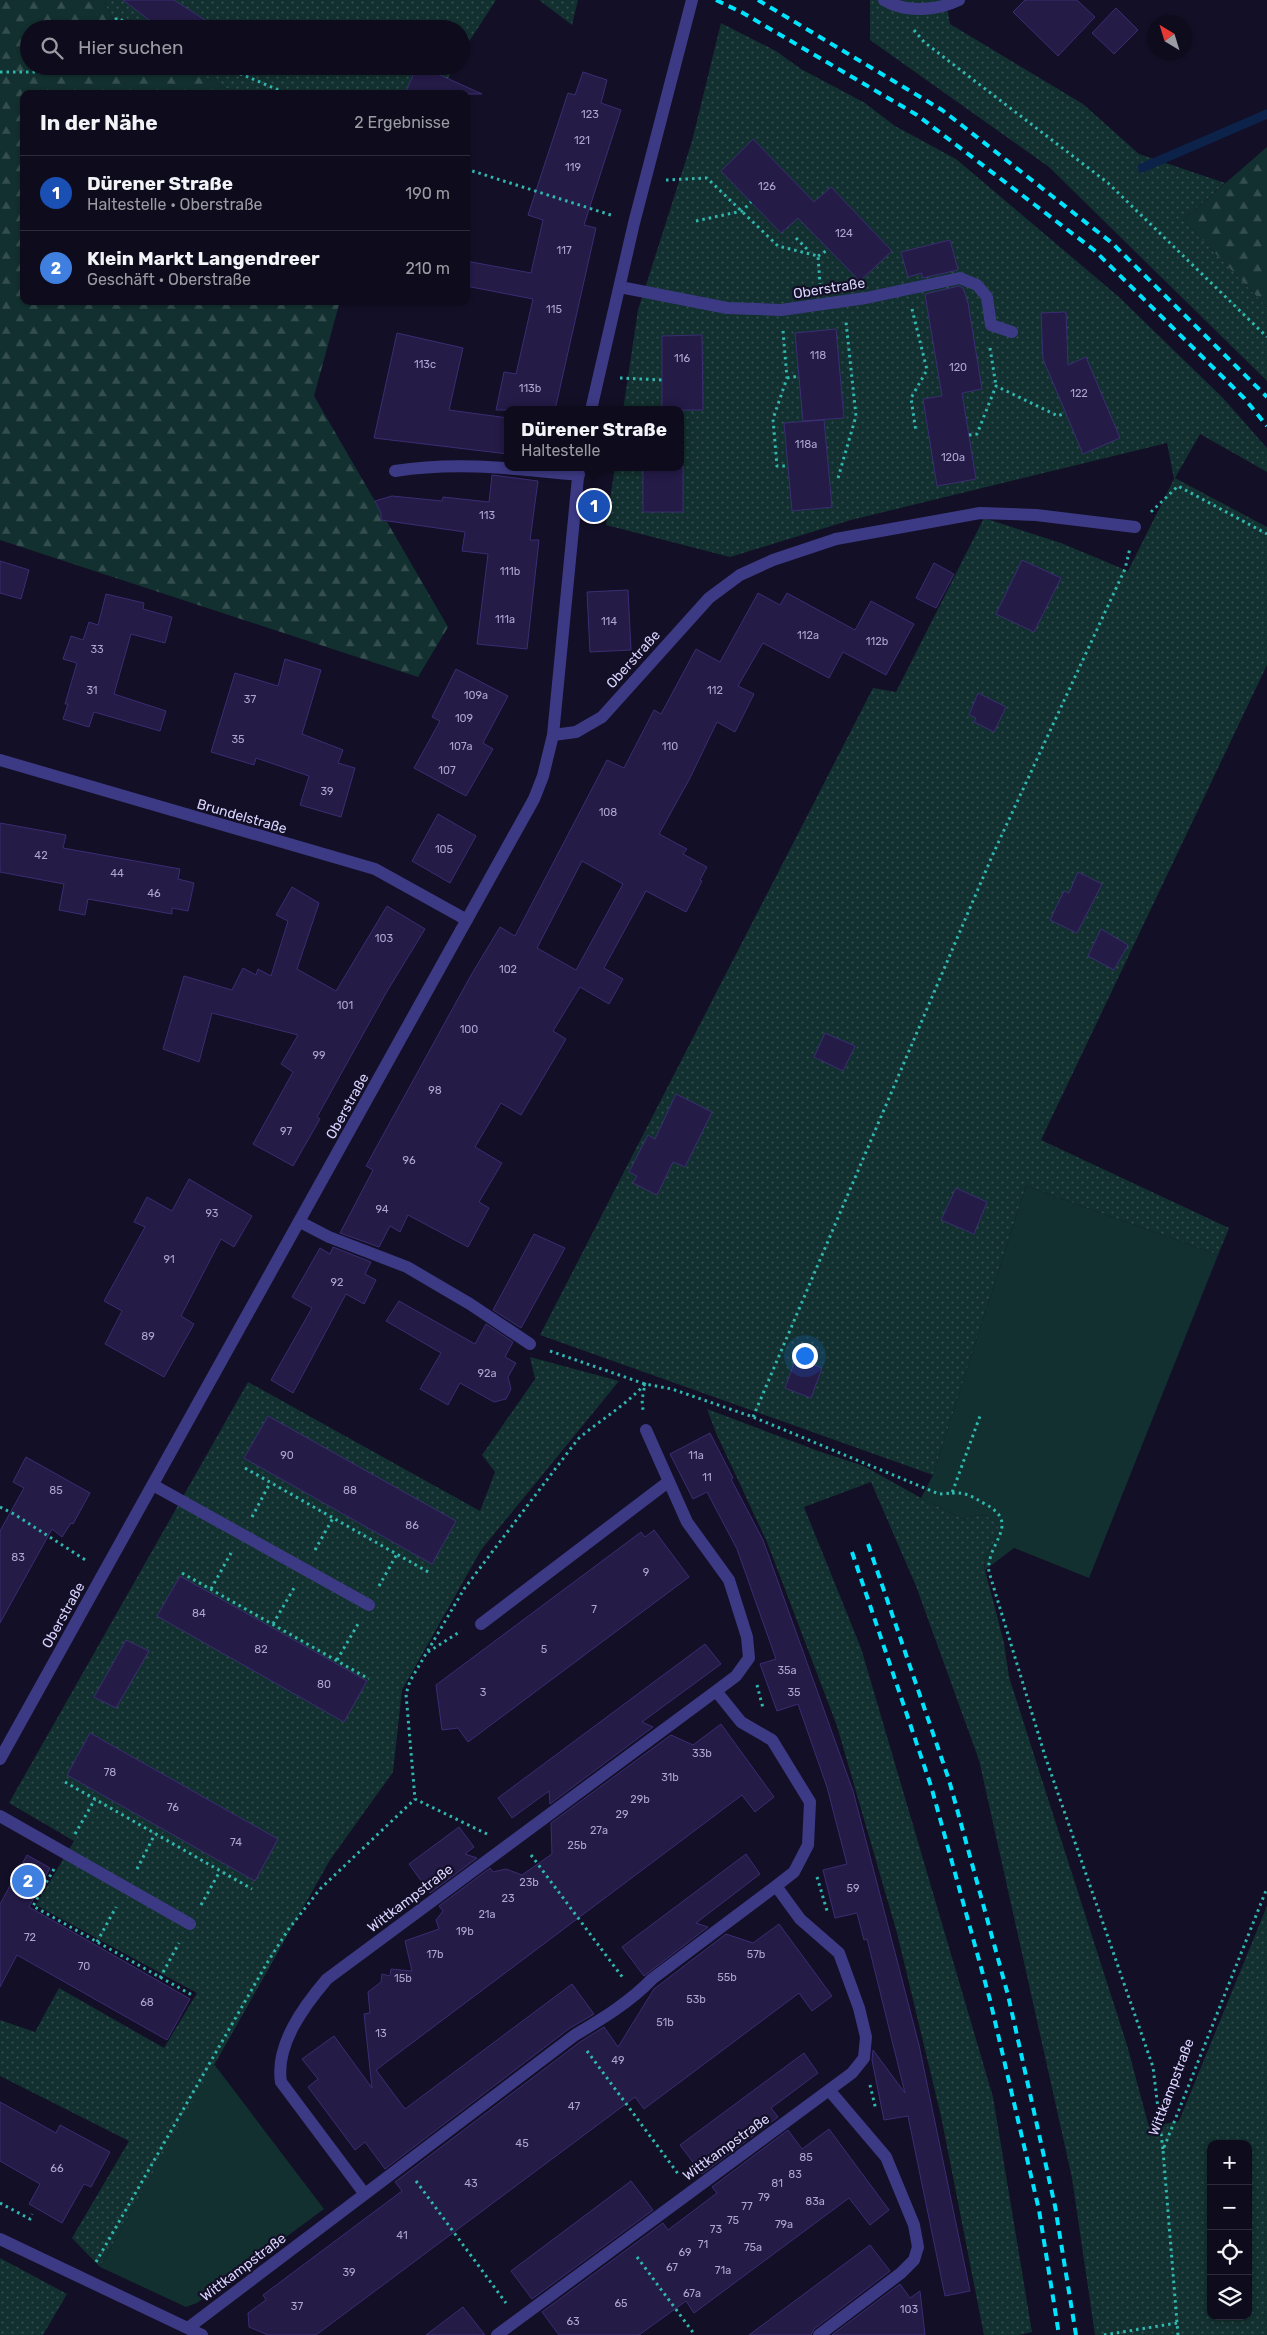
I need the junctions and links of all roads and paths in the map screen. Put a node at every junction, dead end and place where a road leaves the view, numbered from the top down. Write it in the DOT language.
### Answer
graph roads {
  1 [pos="692,0"];
  2 [pos="959,0"];
  3 [pos="889,3"];
  4 [pos="0,72"];
  5 [pos="20,72"];
  6 [pos="243,75"];
  7 [pos="279,90"];
  8 [pos="470,170"];
  9 [pos="646,181"];
  10 [pos="751,202"];
  11 [pos="742,211"];
  12 [pos="696,221"];
  13 [pos="634,223"];
  14 [pos="796,238"];
  15 [pos="829,249"];
  16 [pos="810,253"];
  17 [pos="818,256"];
  18 [pos="620,287"];
  19 [pos="908,290"];
  20 [pos="843,302"];
  21 [pos="822,306"];
  22 [pos="781,310"];
  23 [pos="991,325"];
  24 [pos="1012,332"];
  25 [pos="1267,337"];
  26 [pos="799,376"];
  27 [pos="597,377"];
  28 [pos="787,378"];
  29 [pos="662,380"];
  30 [pos="996,386"];
  31 [pos="592,406"];
  32 [pos="1065,413"];
  33 [pos="916,432"];
  34 [pos="969,435"];
  35 [pos="788,466"];
  36 [pos="504,467"];
  37 [pos="395,471"];
  38 [pos="579,471"];
  39 [pos="838,478"];
  40 [pos="1135,527"];
  41 [pos="1267,534"];
  42 [pos="553,735"];
  43 [pos="0,760"];
  44 [pos="467,920"];
  45 [pos="300,1222"];
  46 [pos="530,1344"];
  47 [pos="753,1416"];
  48 [pos="980,1416"];
  49 [pos="646,1430"];
  50 [pos="246,1468"];
  51 [pos="668,1482"];
  52 [pos="153,1484"];
  53 [pos="952,1493"];
  54 [pos="0,1507"];
  55 [pos="104,1572"];
  56 [pos="430,1572"];
  57 [pos="182,1573"];
  58 [pos="369,1605"];
  59 [pos="481,1624"];
  60 [pos="426,1654"];
  61 [pos="749,1658"];
  62 [pos="369,1679"];
  63 [pos="716,1691"];
  64 [pos="772,1740"];
  65 [pos="0,1760"];
  66 [pos="65,1782"];
  67 [pos="415,1799"];
  68 [pos="0,1816"];
  69 [pos="508,1843"];
  70 [pos="808,1845"];
  71 [pos="776,1886"];
  72 [pos="1267,1888"];
  73 [pos="252,1889"];
  74 [pos="33,1906"];
  75 [pos="829,1917"];
  76 [pos="190,1924"];
  77 [pos="635,1994"];
  78 [pos="192,1996"];
  79 [pos="575,2035"];
  80 [pos="828,2090"];
  81 [pos="1163,2150"];
  82 [pos="404,2164"];
  83 [pos="691,2192"];
  84 [pos="364,2193"];
  85 [pos="0,2203"];
  86 [pos="32,2214"];
  87 [pos="0,2239"];
  88 [pos="625,2241"];
  89 [pos="86,2280"];
  90 [pos="519,2319"];
  91 [pos="1177,2323"];
  92 [pos="188,2328"];
  93 [pos="202,2335"];
  94 [pos="497,2335"];
  95 [pos="695,2335"];
  96 [pos="818,2335"];
  97 [pos="1104,2335"];
  98 [pos="1178,2335"];
  1 -- 9 [label="street"];
  2 -- 3 [label="street"];
  3 -- 25 [label="path"];
  4 -- 5 [label="path"];
  6 -- 7 [label="path"];
  8 -- 13 [label="path"];
  9 -- 11 [label="path"];
  9 -- 13 [label="street"];
  10 -- 11 [label="path"];
  11 -- 12 [label="path"];
  11 -- 16 [label="path"];
  13 -- 18 [label="street"];
  14 -- 16 [label="path"];
  15 -- 17 [label="path"];
  16 -- 17 [label="path"];
  17 -- 21 [label="path"];
  18 -- 22 [label="street, Oberstraße"];
  18 -- 27 [label="street"];
  19 -- 20 [label="street, Oberstraße"];
  19 -- 23 [label="street, Oberstraße"];
  19 -- 33 [label="path"];
  20 -- 21 [label="street, Oberstraße"];
  20 -- 39 [label="path"];
  21 -- 22 [label="street, Oberstraße"];
  22 -- 28 [label="path"];
  23 -- 24 [label="street"];
  23 -- 30 [label="path"];
  26 -- 28 [label="path"];
  27 -- 29 [label="path"];
  27 -- 31 [label="street"];
  28 -- 35 [label="path"];
  30 -- 32 [label="path"];
  30 -- 34 [label="path"];
  36 -- 37 [label="street"];
  38 -- 42 [label="street, Oberstraße"];
  40 -- 41 [label="path"];
  40 -- 42 [label="street, Oberstraße"];
  40 -- 47 [label="path"];
  42 -- 44 [label="street, Oberstraße"];
  43 -- 44 [label="street, Brundelstraße"];
  44 -- 45 [label="street, Oberstraße"];
  45 -- 46 [label="street"];
  45 -- 52 [label="street, Oberstraße"];
  46 -- 47 [label="path"];
  47 -- 53 [label="path"];
  48 -- 53 [label="path"];
  49 -- 51 [label="street"];
  50 -- 56 [label="path"];
  51 -- 59 [label="street"];
  51 -- 61 [label="street"];
  52 -- 55 [label="street, Oberstraße"];
  52 -- 58 [label="street"];
  53 -- 81 [label="path"];
  54 -- 55 [label="path"];
  55 -- 65 [label="street, Oberstraße"];
  57 -- 62 [label="path"];
  59 -- 60 [label="path"];
  61 -- 63 [label="street, Wittkampstraße"];
  61 -- 64 [label="path"];
  63 -- 64 [label="street, Wittkampstraße"];
  63 -- 69 [label="street, Wittkampstraße"];
  64 -- 70 [label="street, Wittkampstraße"];
  66 -- 73 [label="path"];
  67 -- 89 [label="path"];
  68 -- 76 [label="street"];
  69 -- 77 [label="path"];
  69 -- 84 [label="street, Wittkampstraße"];
  70 -- 71 [label="street, Wittkampstraße"];
  70 -- 75 [label="path"];
  71 -- 77 [label="street, Wittkampstraße"];
  71 -- 80 [label="street, Wittkampstraße"];
  72 -- 81 [label="path, Wittkampstraße"];
  74 -- 78 [label="path"];
  77 -- 79 [label="street, Wittkampstraße"];
  79 -- 82 [label="street, Wittkampstraße"];
  79 -- 83 [label="path"];
  80 -- 83 [label="street, Wittkampstraße"];
  80 -- 96 [label="street"];
  81 -- 91 [label="path, Wittkampstraße"];
  82 -- 84 [label="street, Wittkampstraße"];
  82 -- 90 [label="path"];
  83 -- 88 [label="street, Wittkampstraße"];
  84 -- 92 [label="street, Wittkampstraße"];
  85 -- 86 [label="path"];
  87 -- 89 [label="street"];
  88 -- 90 [label="street, Wittkampstraße"];
  88 -- 95 [label="path"];
  89 -- 92 [label="street"];
  90 -- 94 [label="street, Wittkampstraße"];
  91 -- 97 [label="path"];
  91 -- 98 [label="path, Wittkampstraße"];
  92 -- 93 [label="street"];
}
